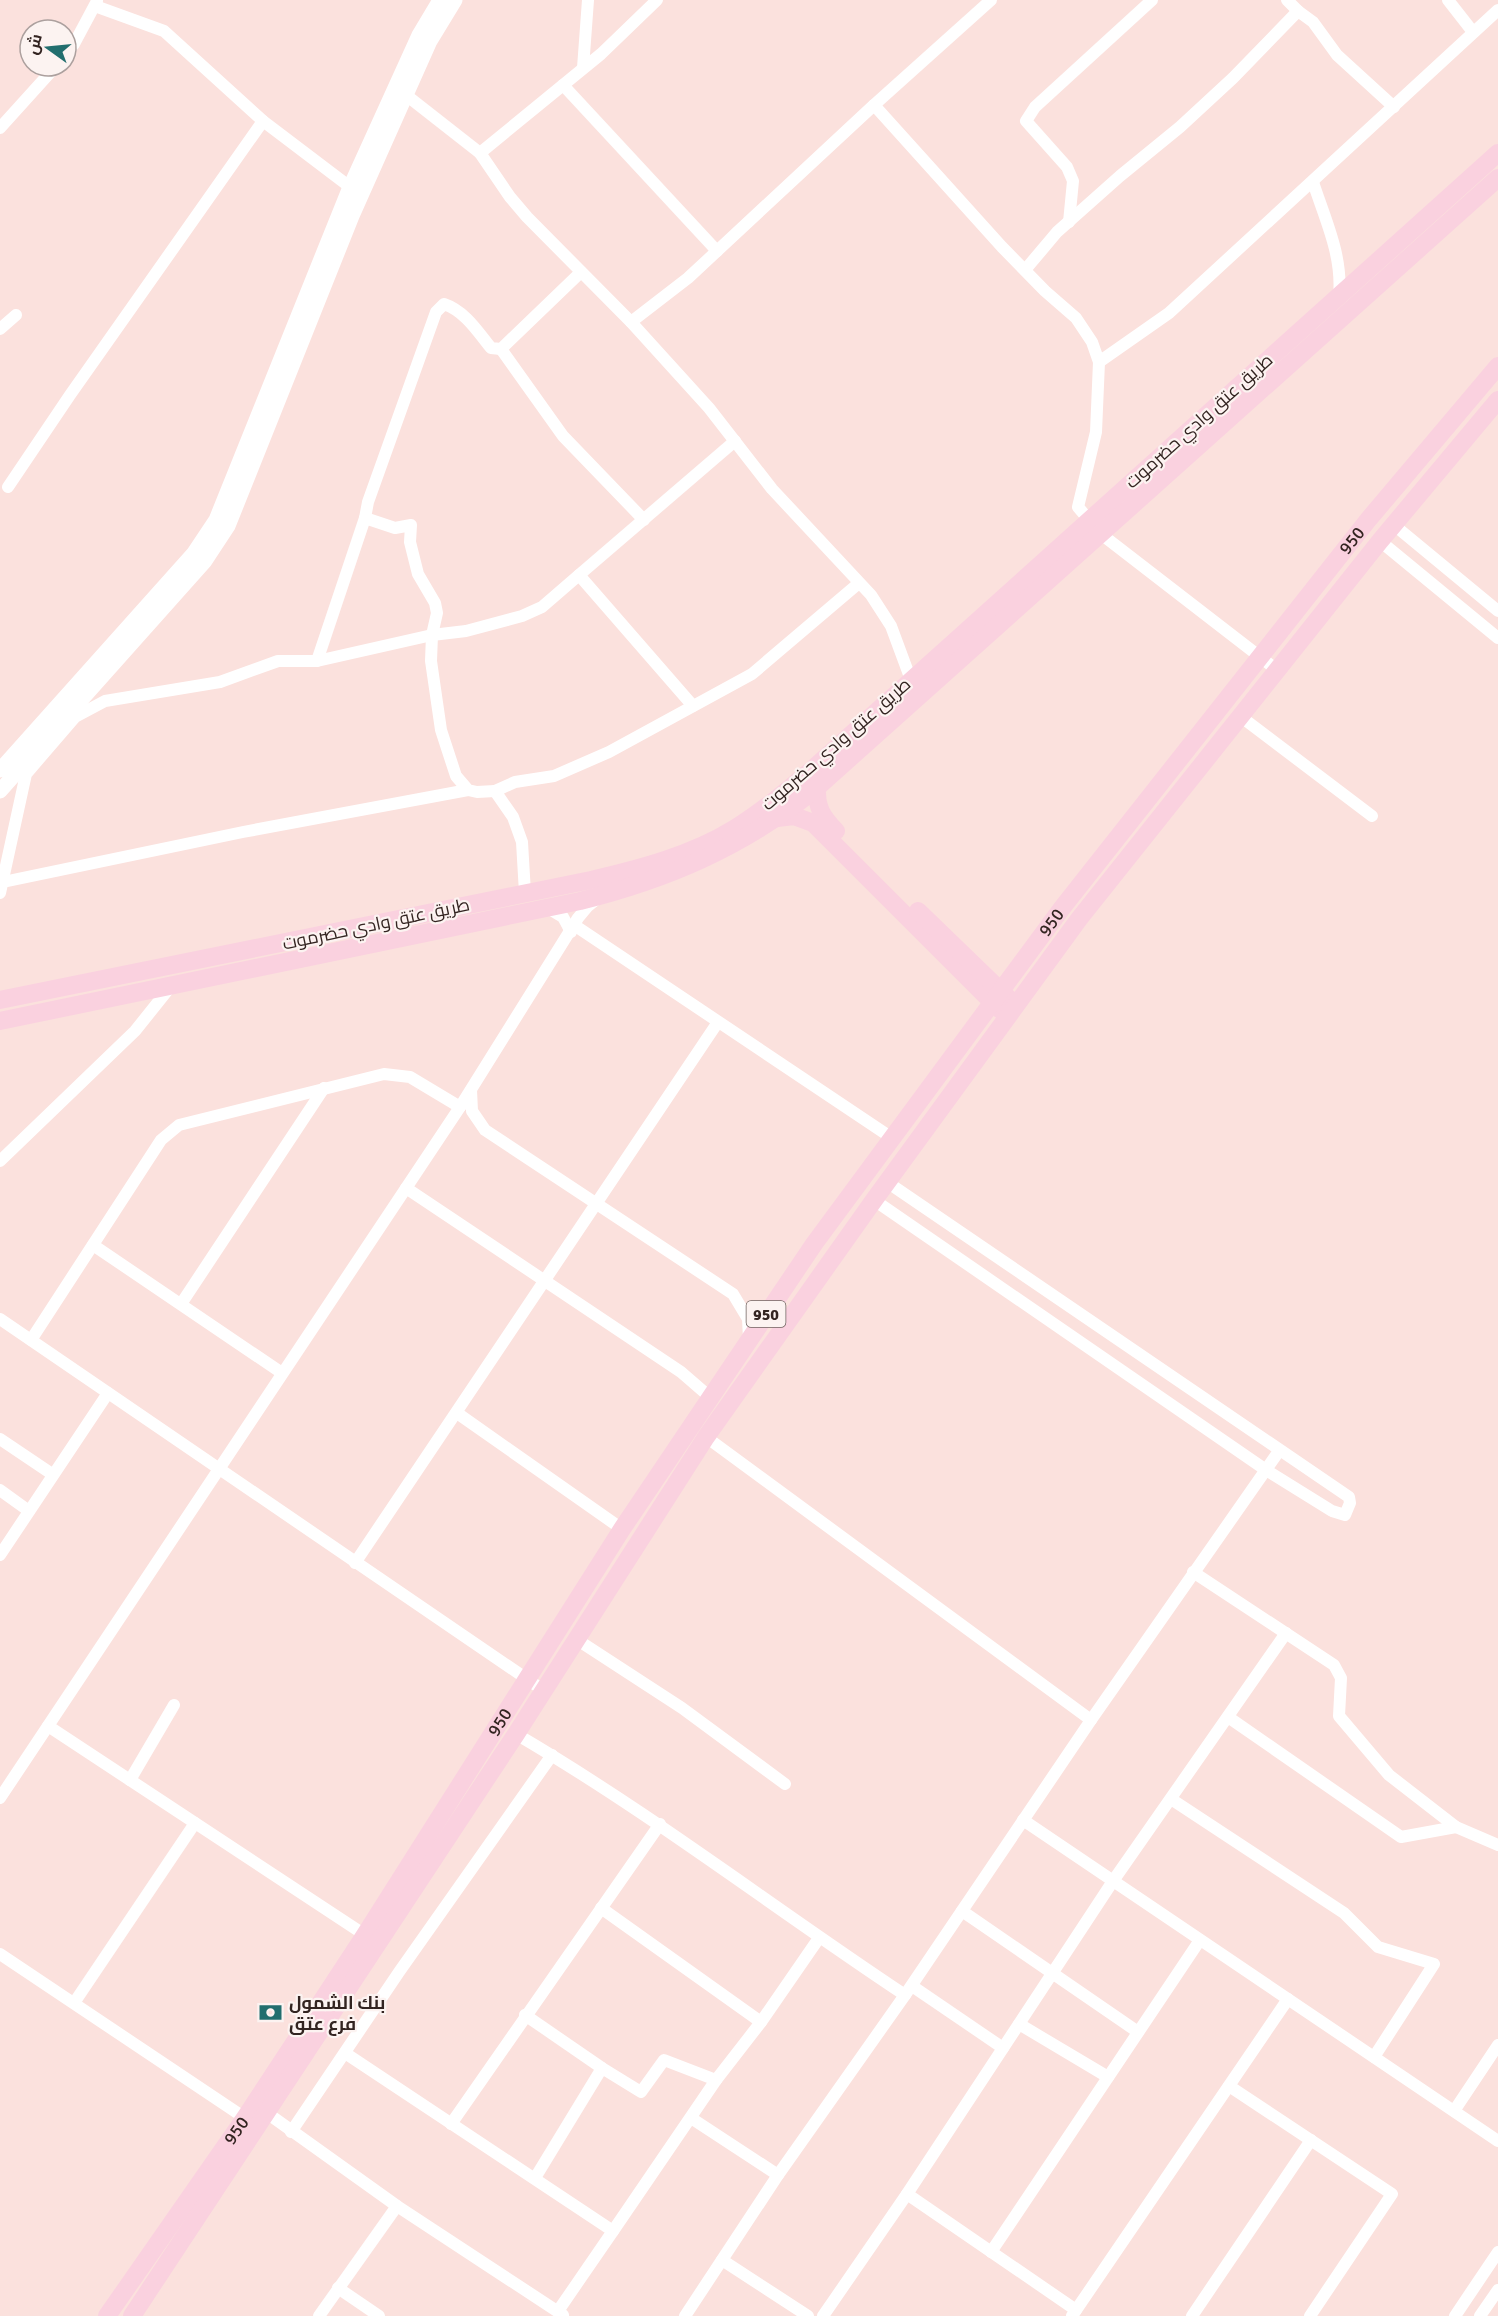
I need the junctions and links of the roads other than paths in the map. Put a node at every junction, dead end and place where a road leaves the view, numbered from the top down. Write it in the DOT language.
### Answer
graph roads {
  1 [pos="440,0"];
  2 [pos="455,0"];
  3 [pos="588,0"];
  4 [pos="657,0"];
  5 [pos="990,0"];
  6 [pos="1152,0"];
  7 [pos="1287,0"];
  8 [pos="1448,0"];
  9 [pos="96,3"];
  10 [pos="1498,10"];
  11 [pos="1298,11"];
  12 [pos="1473,32"];
  13 [pos="78,37"];
  14 [pos="583,68"];
  15 [pos="45,78"];
  16 [pos="563,85"];
  17 [pos="406,95"];
  18 [pos="874,105"];
  19 [pos="1394,106"];
  20 [pos="263,121"];
  21 [pos="0,128"];
  22 [pos="480,153"];
  23 [pos="1498,153"];
  24 [pos="1498,177"];
  25 [pos="1313,182"];
  26 [pos="350,187"];
  27 [pos="1069,222"];
  28 [pos="717,251"];
  29 [pos="1025,270"];
  30 [pos="581,272"];
  31 [pos="1339,296"];
  32 [pos="16,315"];
  33 [pos="631,322"];
  34 [pos="0,329"];
  35 [pos="501,349"];
  36 [pos="1099,362"];
  37 [pos="1498,366"];
  38 [pos="1498,400"];
  39 [pos="735,441"];
  40 [pos="8,487"];
  41 [pos="365,518"];
  42 [pos="644,520"];
  43 [pos="1089,520"];
  44 [pos="1394,525"];
  45 [pos="1101,534"];
  46 [pos="1380,541"];
  47 [pos="579,575"];
  48 [pos="860,582"];
  49 [pos="1498,611"];
  50 [pos="432,635"];
  51 [pos="1498,638"];
  52 [pos="1260,656"];
  53 [pos="317,661"];
  54 [pos="1277,670"];
  55 [pos="910,680"];
  56 [pos="693,706"];
  57 [pos="1240,716"];
  58 [pos="0,770"];
  59 [pos="817,787"];
  60 [pos="468,790"];
  61 [pos="0,791"];
  62 [pos="495,791"];
  63 [pos="1372,816"];
  64 [pos="777,818"];
  65 [pos="685,860"];
  66 [pos="1,888"];
  67 [pos="525,893"];
  68 [pos="604,895"];
  69 [pos="548,907"];
  70 [pos="573,928"];
  71 [pos="171,986"];
  72 [pos="996,996"];
  73 [pos="0,1000"];
  74 [pos="1011,1012"];
  75 [pos="0,1021"];
  76 [pos="718,1022"];
  77 [pos="324,1088"];
  78 [pos="471,1090"];
  79 [pos="460,1107"];
  80 [pos="892,1138"];
  81 [pos="0,1161"];
  82 [pos="887,1182"];
  83 [pos="406,1188"];
  84 [pos="874,1200"];
  85 [pos="597,1203"];
  86 [pos="93,1245"];
  87 [pos="544,1282"];
  88 [pos="181,1304"];
  89 [pos="0,1319"];
  90 [pos="749,1339"];
  91 [pos="32,1340"];
  92 [pos="282,1373"];
  93 [pos="108,1393"];
  94 [pos="711,1398"];
  95 [pos="456,1413"];
  96 [pos="706,1437"];
  97 [pos="0,1439"];
  98 [pos="1279,1450"];
  99 [pos="218,1468"];
  100 [pos="1266,1470"];
  101 [pos="52,1474"];
  102 [pos="0,1490"];
  103 [pos="29,1511"];
  104 [pos="622,1529"];
  105 [pos="0,1555"];
  106 [pos="355,1563"];
  107 [pos="1193,1572"];
  108 [pos="1286,1632"];
  109 [pos="576,1639"];
  110 [pos="528,1679"];
  111 [pos="543,1690"];
  112 [pos="174,1705"];
  113 [pos="1228,1717"];
  114 [pos="1091,1720"];
  115 [pos="48,1726"];
  116 [pos="516,1734"];
  117 [pos="552,1755"];
  118 [pos="130,1780"];
  119 [pos="785,1785"];
  120 [pos="1,1795"];
  121 [pos="1171,1800"];
  122 [pos="1023,1820"];
  123 [pos="195,1823"];
  124 [pos="660,1824"];
  125 [pos="1456,1827"];
  126 [pos="1498,1845"];
  127 [pos="1113,1881"];
  128 [pos="601,1908"];
  129 [pos="962,1911"];
  130 [pos="364,1935"];
  131 [pos="819,1938"];
  132 [pos="1200,1940"];
  133 [pos="0,1954"];
  134 [pos="1052,1974"];
  135 [pos="908,1990"];
  136 [pos="1288,2000"];
  137 [pos="74,2003"];
  138 [pos="525,2015"];
  139 [pos="761,2022"];
  140 [pos="1019,2024"];
  141 [pos="1138,2032"];
  142 [pos="1498,2045"];
  143 [pos="1003,2048"];
  144 [pos="345,2054"];
  145 [pos="1374,2057"];
  146 [pos="602,2068"];
  147 [pos="1108,2077"];
  148 [pos="716,2080"];
  149 [pos="1229,2086"];
  150 [pos="1454,2111"];
  151 [pos="256,2112"];
  152 [pos="691,2118"];
  153 [pos="451,2124"];
  154 [pos="291,2132"];
  155 [pos="1311,2140"];
  156 [pos="1498,2141"];
  157 [pos="778,2175"];
  158 [pos="534,2178"];
  159 [pos="907,2194"];
  160 [pos="396,2206"];
  161 [pos="171,2223"];
  162 [pos="613,2231"];
  163 [pos="188,2234"];
  164 [pos="991,2252"];
  165 [pos="1498,2252"];
  166 [pos="722,2260"];
  167 [pos="338,2288"];
  168 [pos="1498,2290"];
  169 [pos="1074,2313"];
  170 [pos="561,2314"];
  171 [pos="107,2316"];
  172 [pos="132,2316"];
  173 [pos="319,2316"];
  174 [pos="379,2316"];
  175 [pos="685,2316"];
  176 [pos="808,2316"];
  177 [pos="823,2316"];
  178 [pos="1192,2316"];
  179 [pos="1310,2316"];
  180 [pos="1455,2316"];
  181 [pos="1480,2316"];
  1 -- 26 [label="street"];
  2 -- 17 [label="street"];
  3 -- 14 [label="street"];
  4 -- 14 [label="street"];
  5 -- 18 [label="street"];
  6 -- 27 [label="street"];
  7 -- 11 [label="street"];
  8 -- 12 [label="street"];
  9 -- 13 [label="street"];
  9 -- 20 [label="street"];
  10 -- 12 [label="street"];
  11 -- 19 [label="street"];
  11 -- 27 [label="street"];
  12 -- 19 [label="street"];
  14 -- 16 [label="street"];
  15 -- 21 [label="street"];
  16 -- 22 [label="street"];
  16 -- 28 [label="street"];
  17 -- 22 [label="street"];
  17 -- 61 [label="street"];
  18 -- 28 [label="street"];
  18 -- 29 [label="street"];
  19 -- 25 [label="street"];
  20 -- 26 [label="street"];
  20 -- 40 [label="street"];
  22 -- 30 [label="street"];
  23 -- 31 [label="main road, طريق عتق وادي حضرموت"];
  24 -- 45 [label="main road, طريق عتق وادي حضرموت"];
  25 -- 31 [label="street"];
  25 -- 36 [label="street"];
  26 -- 58 [label="street"];
  27 -- 29 [label="street"];
  28 -- 33 [label="street"];
  29 -- 36 [label="street"];
  30 -- 33 [label="street"];
  30 -- 35 [label="street"];
  31 -- 43 [label="main road, طريق عتق وادي حضرموت"];
  32 -- 34 [label="street"];
  33 -- 39 [label="street"];
  35 -- 41 [label="street"];
  35 -- 42 [label="street"];
  36 -- 43 [label="street"];
  37 -- 52 [label="main road, 950 / 950"];
  38 -- 44 [label="main road, 950"];
  39 -- 42 [label="street"];
  39 -- 48 [label="street"];
  41 -- 50 [label="street"];
  41 -- 53 [label="street"];
  42 -- 47 [label="street"];
  43 -- 45 [label="street"];
  43 -- 55 [label="main road, طريق عتق وادي حضرموت"];
  44 -- 46 [label="main road, 950"];
  44 -- 49 [label="street"];
  45 -- 52 [label="street"];
  45 -- 59 [label="main road, طريق عتق وادي حضرموت"];
  46 -- 51 [label="street"];
  46 -- 54 [label="main road, 950"];
  47 -- 50 [label="street"];
  47 -- 56 [label="street"];
  48 -- 55 [label="street"];
  48 -- 56 [label="street"];
  50 -- 53 [label="street"];
  50 -- 60 [label="street"];
  52 -- 54 [label="street"];
  52 -- 72 [label="main road, 950 / 950"];
  53 -- 66 [label="street"];
  54 -- 57 [label="main road, 950"];
  55 -- 65 [label="main road, طريق عتق وادي حضرموت"];
  56 -- 62 [label="street"];
  57 -- 63 [label="street"];
  57 -- 74 [label="main road, 950"];
  59 -- 64 [label="main road, طريق عتق وادي حضرموت"];
  59 -- 72 [label="main road"];
  60 -- 62 [label="street"];
  60 -- 66 [label="street"];
  62 -- 67 [label="street"];
  64 -- 65 [label="main road, طريق عتق وادي حضرموت"];
  64 -- 72 [label="main road"];
  65 -- 67 [label="main road, طريق عتق وادي حضرموت"];
  65 -- 68 [label="main road, طريق عتق وادي حضرموت"];
  67 -- 73 [label="main road, طريق عتق وادي حضرموت"];
  68 -- 69 [label="main road, طريق عتق وادي حضرموت"];
  68 -- 70 [label="street"];
  69 -- 70 [label="street"];
  69 -- 71 [label="main road, طريق عتق وادي حضرموت"];
  70 -- 76 [label="street"];
  70 -- 78 [label="street"];
  71 -- 75 [label="main road, طريق عتق وادي حضرموت"];
  71 -- 81 [label="street"];
  72 -- 74 [label="main road"];
  72 -- 80 [label="main road, 950 / 950"];
  74 -- 82 [label="main road, 950"];
  76 -- 80 [label="street"];
  76 -- 85 [label="street"];
  77 -- 79 [label="street"];
  77 -- 86 [label="street"];
  77 -- 88 [label="street"];
  78 -- 79 [label="street"];
  78 -- 85 [label="street"];
  79 -- 83 [label="street"];
  80 -- 90 [label="main road, 950 / 950"];
  82 -- 84 [label="main road, 950"];
  82 -- 98 [label="street"];
  83 -- 87 [label="street"];
  83 -- 92 [label="street"];
  84 -- 96 [label="main road, 950"];
  84 -- 100 [label="street"];
  85 -- 87 [label="street"];
  85 -- 90 [label="street"];
  86 -- 88 [label="street"];
  86 -- 91 [label="street"];
  87 -- 94 [label="street"];
  87 -- 95 [label="street"];
  88 -- 92 [label="street"];
  89 -- 91 [label="street"];
  90 -- 94 [label="main road, 950 / 950"];
  91 -- 93 [label="street"];
  92 -- 99 [label="street"];
  93 -- 99 [label="street"];
  93 -- 101 [label="street"];
  94 -- 104 [label="main road, 950 / 950"];
  95 -- 104 [label="street"];
  95 -- 106 [label="street"];
  96 -- 109 [label="main road, 950"];
  96 -- 114 [label="street"];
  97 -- 101 [label="street"];
  98 -- 100 [label="street"];
  98 -- 100 [label="street"];
  99 -- 106 [label="street"];
  99 -- 115 [label="street"];
  100 -- 107 [label="street"];
  101 -- 103 [label="street"];
  102 -- 103 [label="street"];
  103 -- 105 [label="street"];
  104 -- 110 [label="main road, 950 / 950"];
  106 -- 110 [label="street"];
  107 -- 108 [label="street"];
  107 -- 114 [label="street"];
  108 -- 113 [label="street"];
  108 -- 125 [label="street"];
  109 -- 111 [label="main road, 950"];
  109 -- 119 [label="street"];
  110 -- 111 [label="street"];
  110 -- 130 [label="main road, 950 / 950"];
  111 -- 116 [label="main road, 950"];
  112 -- 118 [label="street"];
  113 -- 121 [label="street"];
  113 -- 125 [label="street"];
  114 -- 122 [label="street"];
  115 -- 118 [label="street"];
  115 -- 120 [label="street"];
  116 -- 117 [label="street"];
  116 -- 151 [label="main road, 950"];
  117 -- 124 [label="street"];
  117 -- 144 [label="street"];
  118 -- 123 [label="street"];
  121 -- 127 [label="street"];
  121 -- 145 [label="street"];
  122 -- 127 [label="street"];
  122 -- 129 [label="street"];
  123 -- 130 [label="street"];
  123 -- 137 [label="street"];
  124 -- 128 [label="street"];
  124 -- 131 [label="street"];
  125 -- 126 [label="street"];
  127 -- 132 [label="street"];
  127 -- 134 [label="street"];
  128 -- 138 [label="street"];
  128 -- 139 [label="street"];
  129 -- 134 [label="street"];
  129 -- 135 [label="street"];
  130 -- 151 [label="main road, 950 / 950"];
  131 -- 135 [label="street"];
  131 -- 139 [label="street"];
  132 -- 136 [label="street"];
  132 -- 141 [label="street"];
  133 -- 137 [label="street"];
  134 -- 140 [label="street"];
  134 -- 141 [label="street"];
  135 -- 143 [label="street"];
  135 -- 157 [label="street"];
  136 -- 145 [label="street"];
  136 -- 149 [label="street"];
  137 -- 151 [label="street"];
  138 -- 146 [label="street"];
  138 -- 153 [label="street"];
  139 -- 148 [label="street"];
  140 -- 143 [label="street"];
  140 -- 147 [label="street"];
  141 -- 147 [label="street"];
  142 -- 150 [label="street"];
  143 -- 159 [label="street"];
  144 -- 153 [label="street"];
  144 -- 154 [label="street"];
  145 -- 150 [label="street"];
  146 -- 148 [label="street"];
  146 -- 158 [label="street"];
  147 -- 164 [label="street"];
  148 -- 152 [label="street"];
  149 -- 155 [label="street"];
  149 -- 169 [label="street"];
  150 -- 156 [label="street"];
  151 -- 154 [label="street"];
  151 -- 161 [label="main road, 950 / 950"];
  151 -- 163 [label="main road, 950"];
  152 -- 157 [label="street"];
  152 -- 162 [label="street"];
  153 -- 158 [label="street"];
  154 -- 160 [label="street"];
  155 -- 178 [label="street"];
  155 -- 179 [label="street"];
  157 -- 166 [label="street"];
  158 -- 162 [label="street"];
  159 -- 164 [label="street"];
  159 -- 177 [label="street"];
  160 -- 167 [label="street"];
  160 -- 170 [label="street"];
  161 -- 163 [label="main road"];
  161 -- 171 [label="main road, 950 / 950"];
  162 -- 170 [label="street"];
  163 -- 172 [label="main road, 950"];
  164 -- 169 [label="street"];
  165 -- 180 [label="street"];
  166 -- 175 [label="street"];
  166 -- 176 [label="street"];
  167 -- 173 [label="street"];
  167 -- 174 [label="street"];
  168 -- 181 [label="street"];
}
